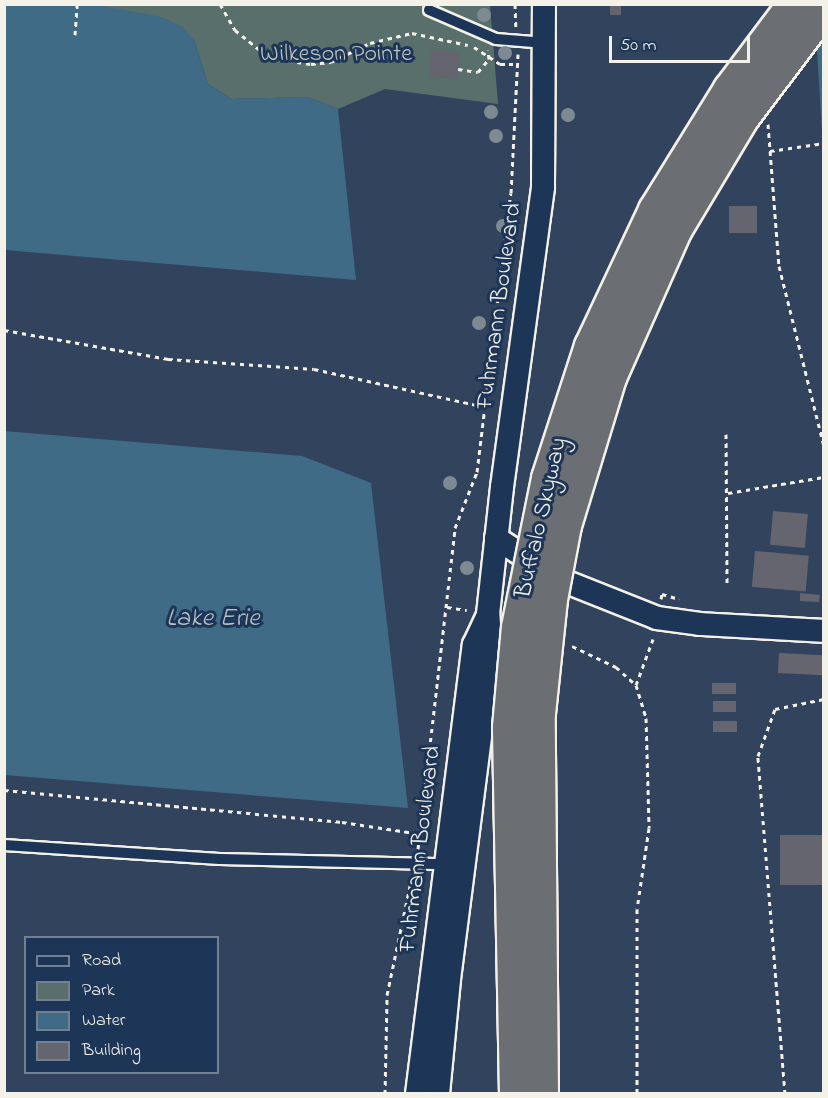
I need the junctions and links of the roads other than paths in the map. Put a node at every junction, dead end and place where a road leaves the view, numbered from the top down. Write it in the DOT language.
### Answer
graph roads {
  1 [pos="544,4"];
  2 [pos="794,4"];
  3 [pos="824,8"];
  4 [pos="429,10"];
  5 [pos="546,43"];
  6 [pos="496,538"];
  7 [pos="478,612"];
  8 [pos="824,631"];
  9 [pos="4,845"];
  10 [pos="446,864"];
  11 [pos="417,1094"];
  12 [pos="438,1094"];
  13 [pos="516,1094"];
  14 [pos="541,1094"];
  1 -- 5 [label="street, Fuhrmann Boulevard"];
  2 -- 13 [label="highway, Buffalo Skyway, bridge"];
  3 -- 14 [label="highway, Buffalo Skyway, bridge"];
  4 -- 5 [label="lane"];
  5 -- 6 [label="street, Fuhrmann Boulevard"];
  6 -- 7 [label="street, Fuhrmann Boulevard"];
  6 -- 8 [label="street"];
  7 -- 10 [label="street, Fuhrmann Boulevard"];
  7 -- 12 [label="street, Fuhrmann Boulevard"];
  9 -- 10 [label="lane"];
  10 -- 11 [label="street, Fuhrmann Boulevard"];
}
